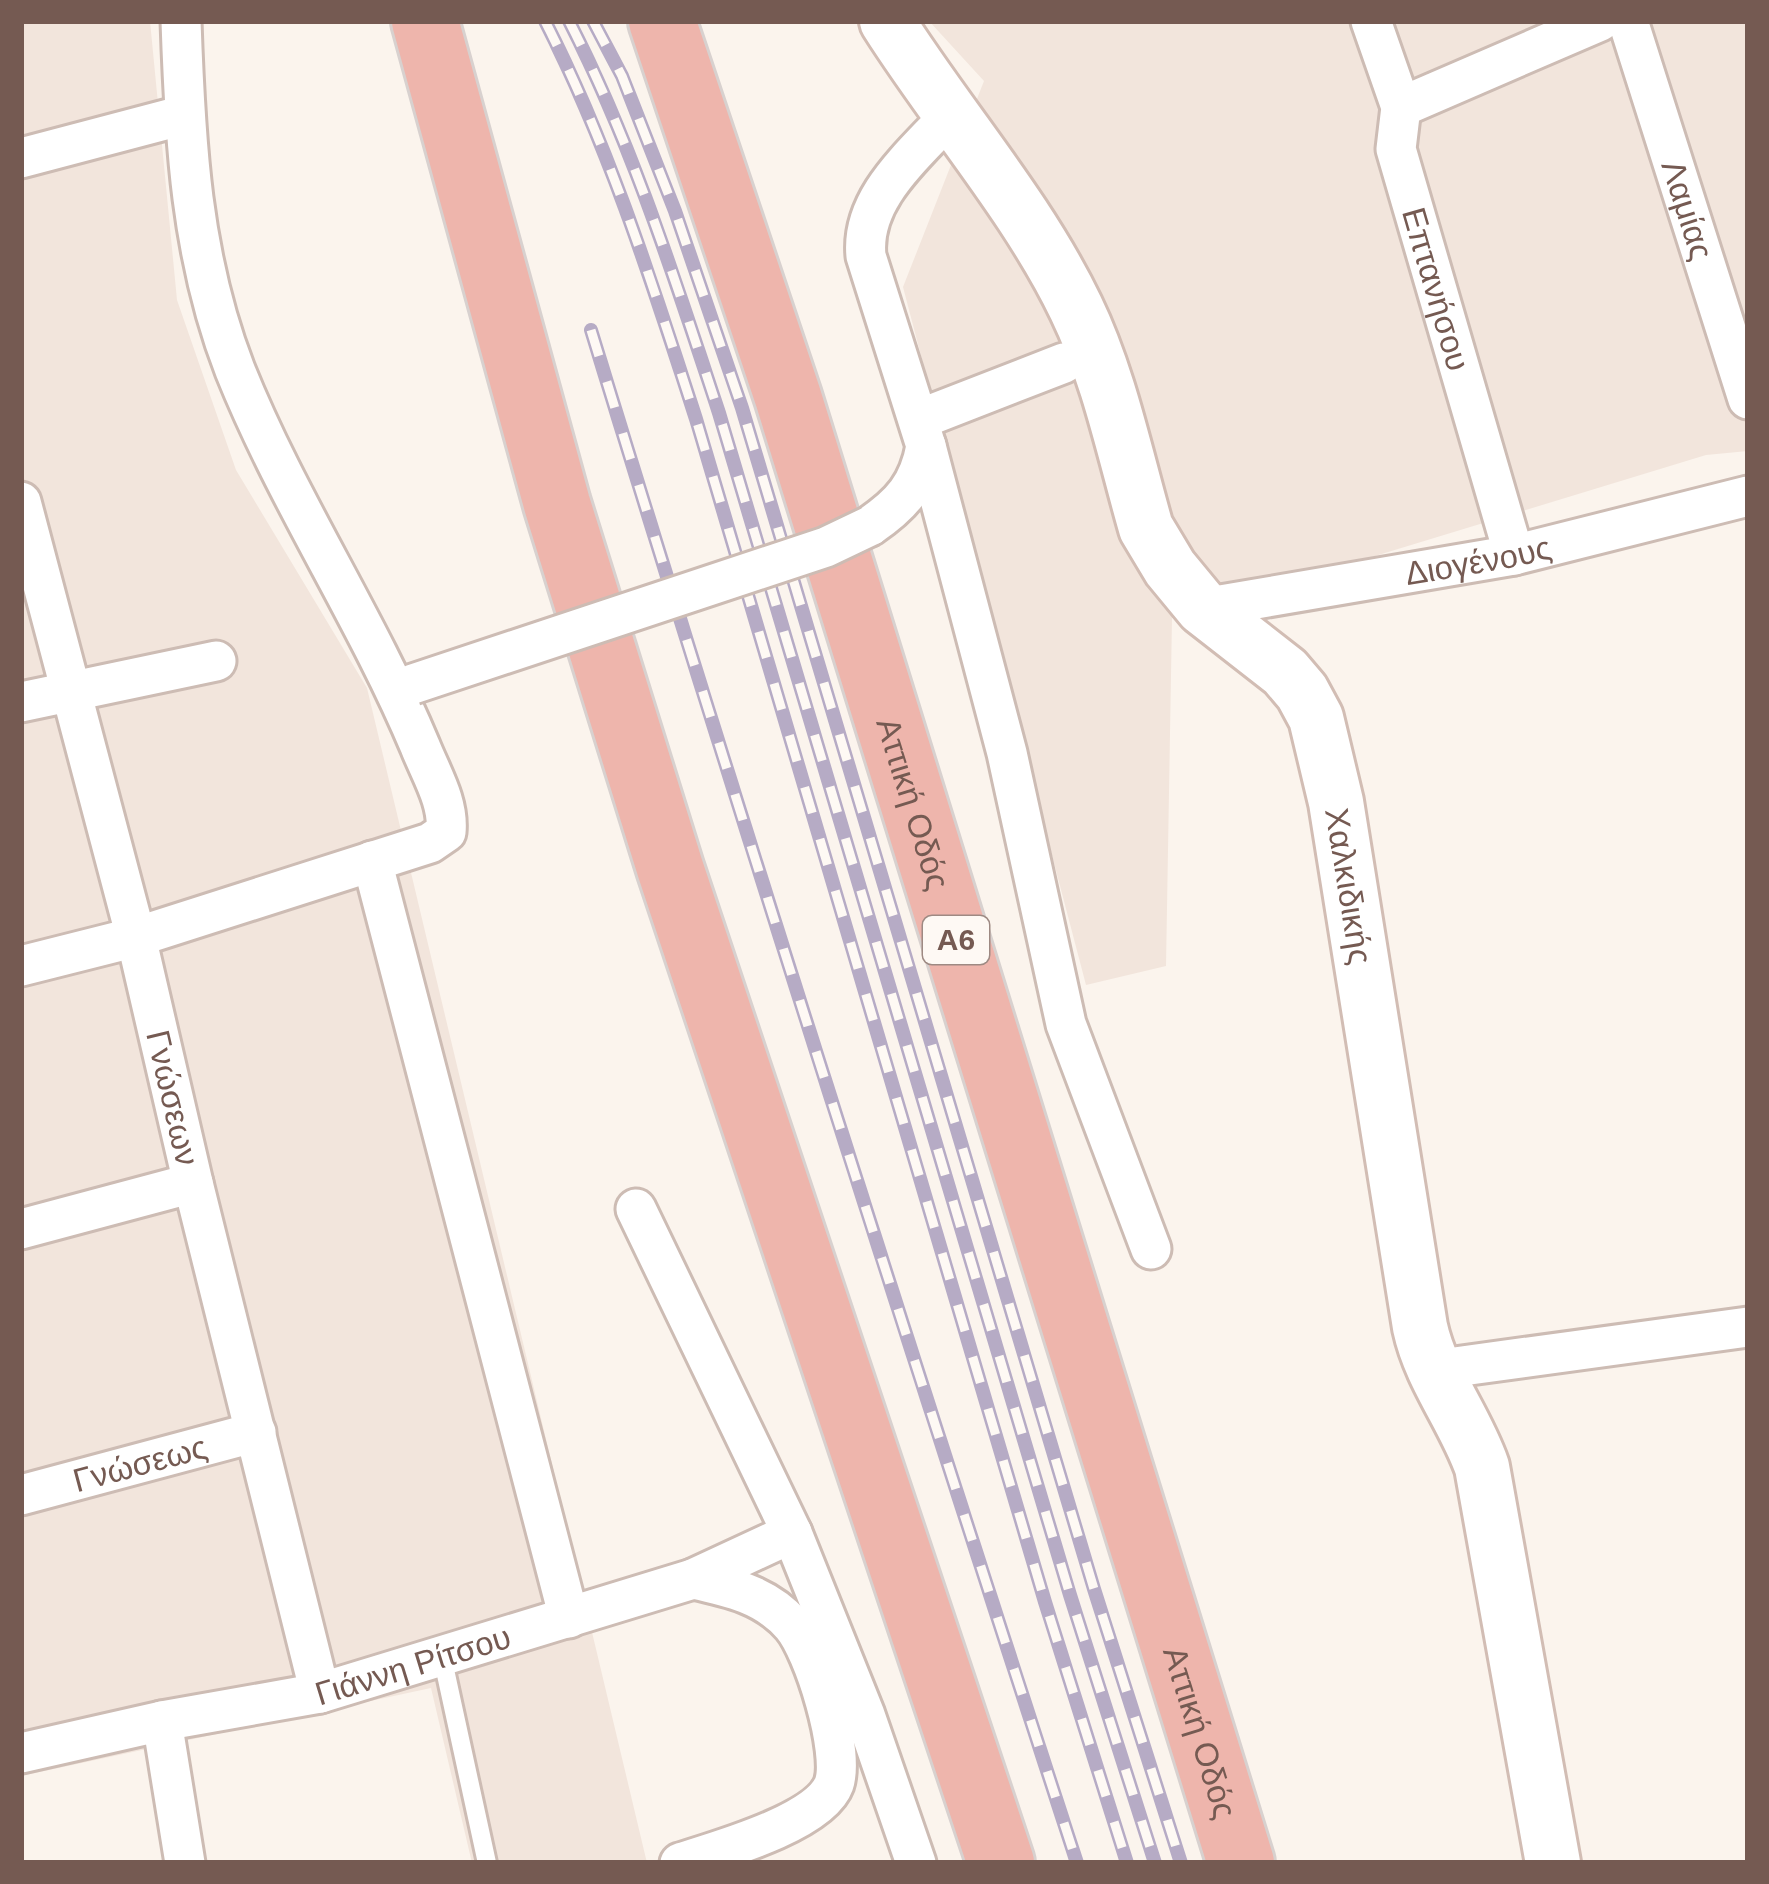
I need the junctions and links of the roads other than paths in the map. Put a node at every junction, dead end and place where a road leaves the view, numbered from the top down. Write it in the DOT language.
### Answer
graph roads {
  1 [pos="181,21"];
  2 [pos="425,21"];
  3 [pos="662,21"];
  4 [pos="887,21"];
  5 [pos="1370,21"];
  6 [pos="1600,21"];
  7 [pos="1628,21"];
  8 [pos="1400,106"];
  9 [pos="952,113"];
  10 [pos="184,115"];
  11 [pos="21,158"];
  12 [pos="1064,363"];
  13 [pos="1748,399"];
  14 [pos="923,433"];
  15 [pos="1748,496"];
  16 [pos="21,502"];
  17 [pos="1514,555"];
  18 [pos="1203,608"];
  19 [pos="216,661"];
  20 [pos="405,687"];
  21 [pos="69,691"];
  22 [pos="21,702"];
  23 [pos="372,861"];
  24 [pos="136,937"];
  25 [pos="21,966"];
  26 [pos="193,1184"];
  27 [pos="636,1209"];
  28 [pos="21,1229"];
  29 [pos="1151,1250"];
  30 [pos="1748,1327"];
  31 [pos="1433,1370"];
  32 [pos="256,1432"];
  33 [pos="21,1495"];
  34 [pos="792,1533"];
  35 [pos="694,1579"];
  36 [pos="569,1618"];
  37 [pos="442,1656"];
  38 [pos="320,1693"];
  39 [pos="162,1721"];
  40 [pos="21,1753"];
  41 [pos="185,1863"];
  42 [pos="487,1863"];
  43 [pos="680,1863"];
  44 [pos="916,1863"];
  45 [pos="1001,1863"];
  46 [pos="1241,1863"];
  47 [pos="1553,1863"];
  1 -- 10 [label="street"];
  2 -- 45 [label="highway"];
  3 -- 46 [label="highway, Αττική Οδός / Α6"];
  4 -- 9 [label="street, Χαλκιδικής"];
  5 -- 8 [label="street, Επτανήσου"];
  6 -- 8 [label="street"];
  7 -- 13 [label="street, Λαμίας"];
  8 -- 17 [label="street, Επτανήσου"];
  9 -- 14 [label="street"];
  9 -- 18 [label="street, Χαλκιδικής"];
  10 -- 11 [label="street"];
  10 -- 20 [label="street"];
  12 -- 14 [label="street"];
  14 -- 20 [label="street, bridge"];
  14 -- 29 [label="street"];
  15 -- 17 [label="street, Διογένους"];
  16 -- 21 [label="street, Γνώσεων"];
  17 -- 18 [label="street, Διογένους"];
  18 -- 31 [label="street, Χαλκιδικής"];
  19 -- 21 [label="street"];
  20 -- 23 [label="street"];
  21 -- 22 [label="street"];
  21 -- 24 [label="street, Γνώσεων"];
  23 -- 24 [label="street"];
  23 -- 36 [label="street"];
  24 -- 25 [label="street"];
  24 -- 26 [label="street, Γνώσεων"];
  26 -- 28 [label="street"];
  26 -- 32 [label="street, Γνώσεων"];
  27 -- 34 [label="street"];
  30 -- 31 [label="street"];
  31 -- 47 [label="street, Χαλκιδικής"];
  32 -- 33 [label="street, Γνώσεως"];
  32 -- 38 [label="street, Γνώσεων"];
  34 -- 35 [label="street, Γιάννη Ρίτσου"];
  34 -- 44 [label="street"];
  35 -- 36 [label="street, Γιάννη Ρίτσου"];
  35 -- 43 [label="street"];
  36 -- 37 [label="street, Γιάννη Ρίτσου"];
  37 -- 38 [label="street, Γιάννη Ρίτσου"];
  37 -- 42 [label="lane"];
  38 -- 39 [label="street, Γιάννη Ρίτσου"];
  39 -- 40 [label="street, Γιάννη Ρίτσου"];
  39 -- 41 [label="street"];
}
